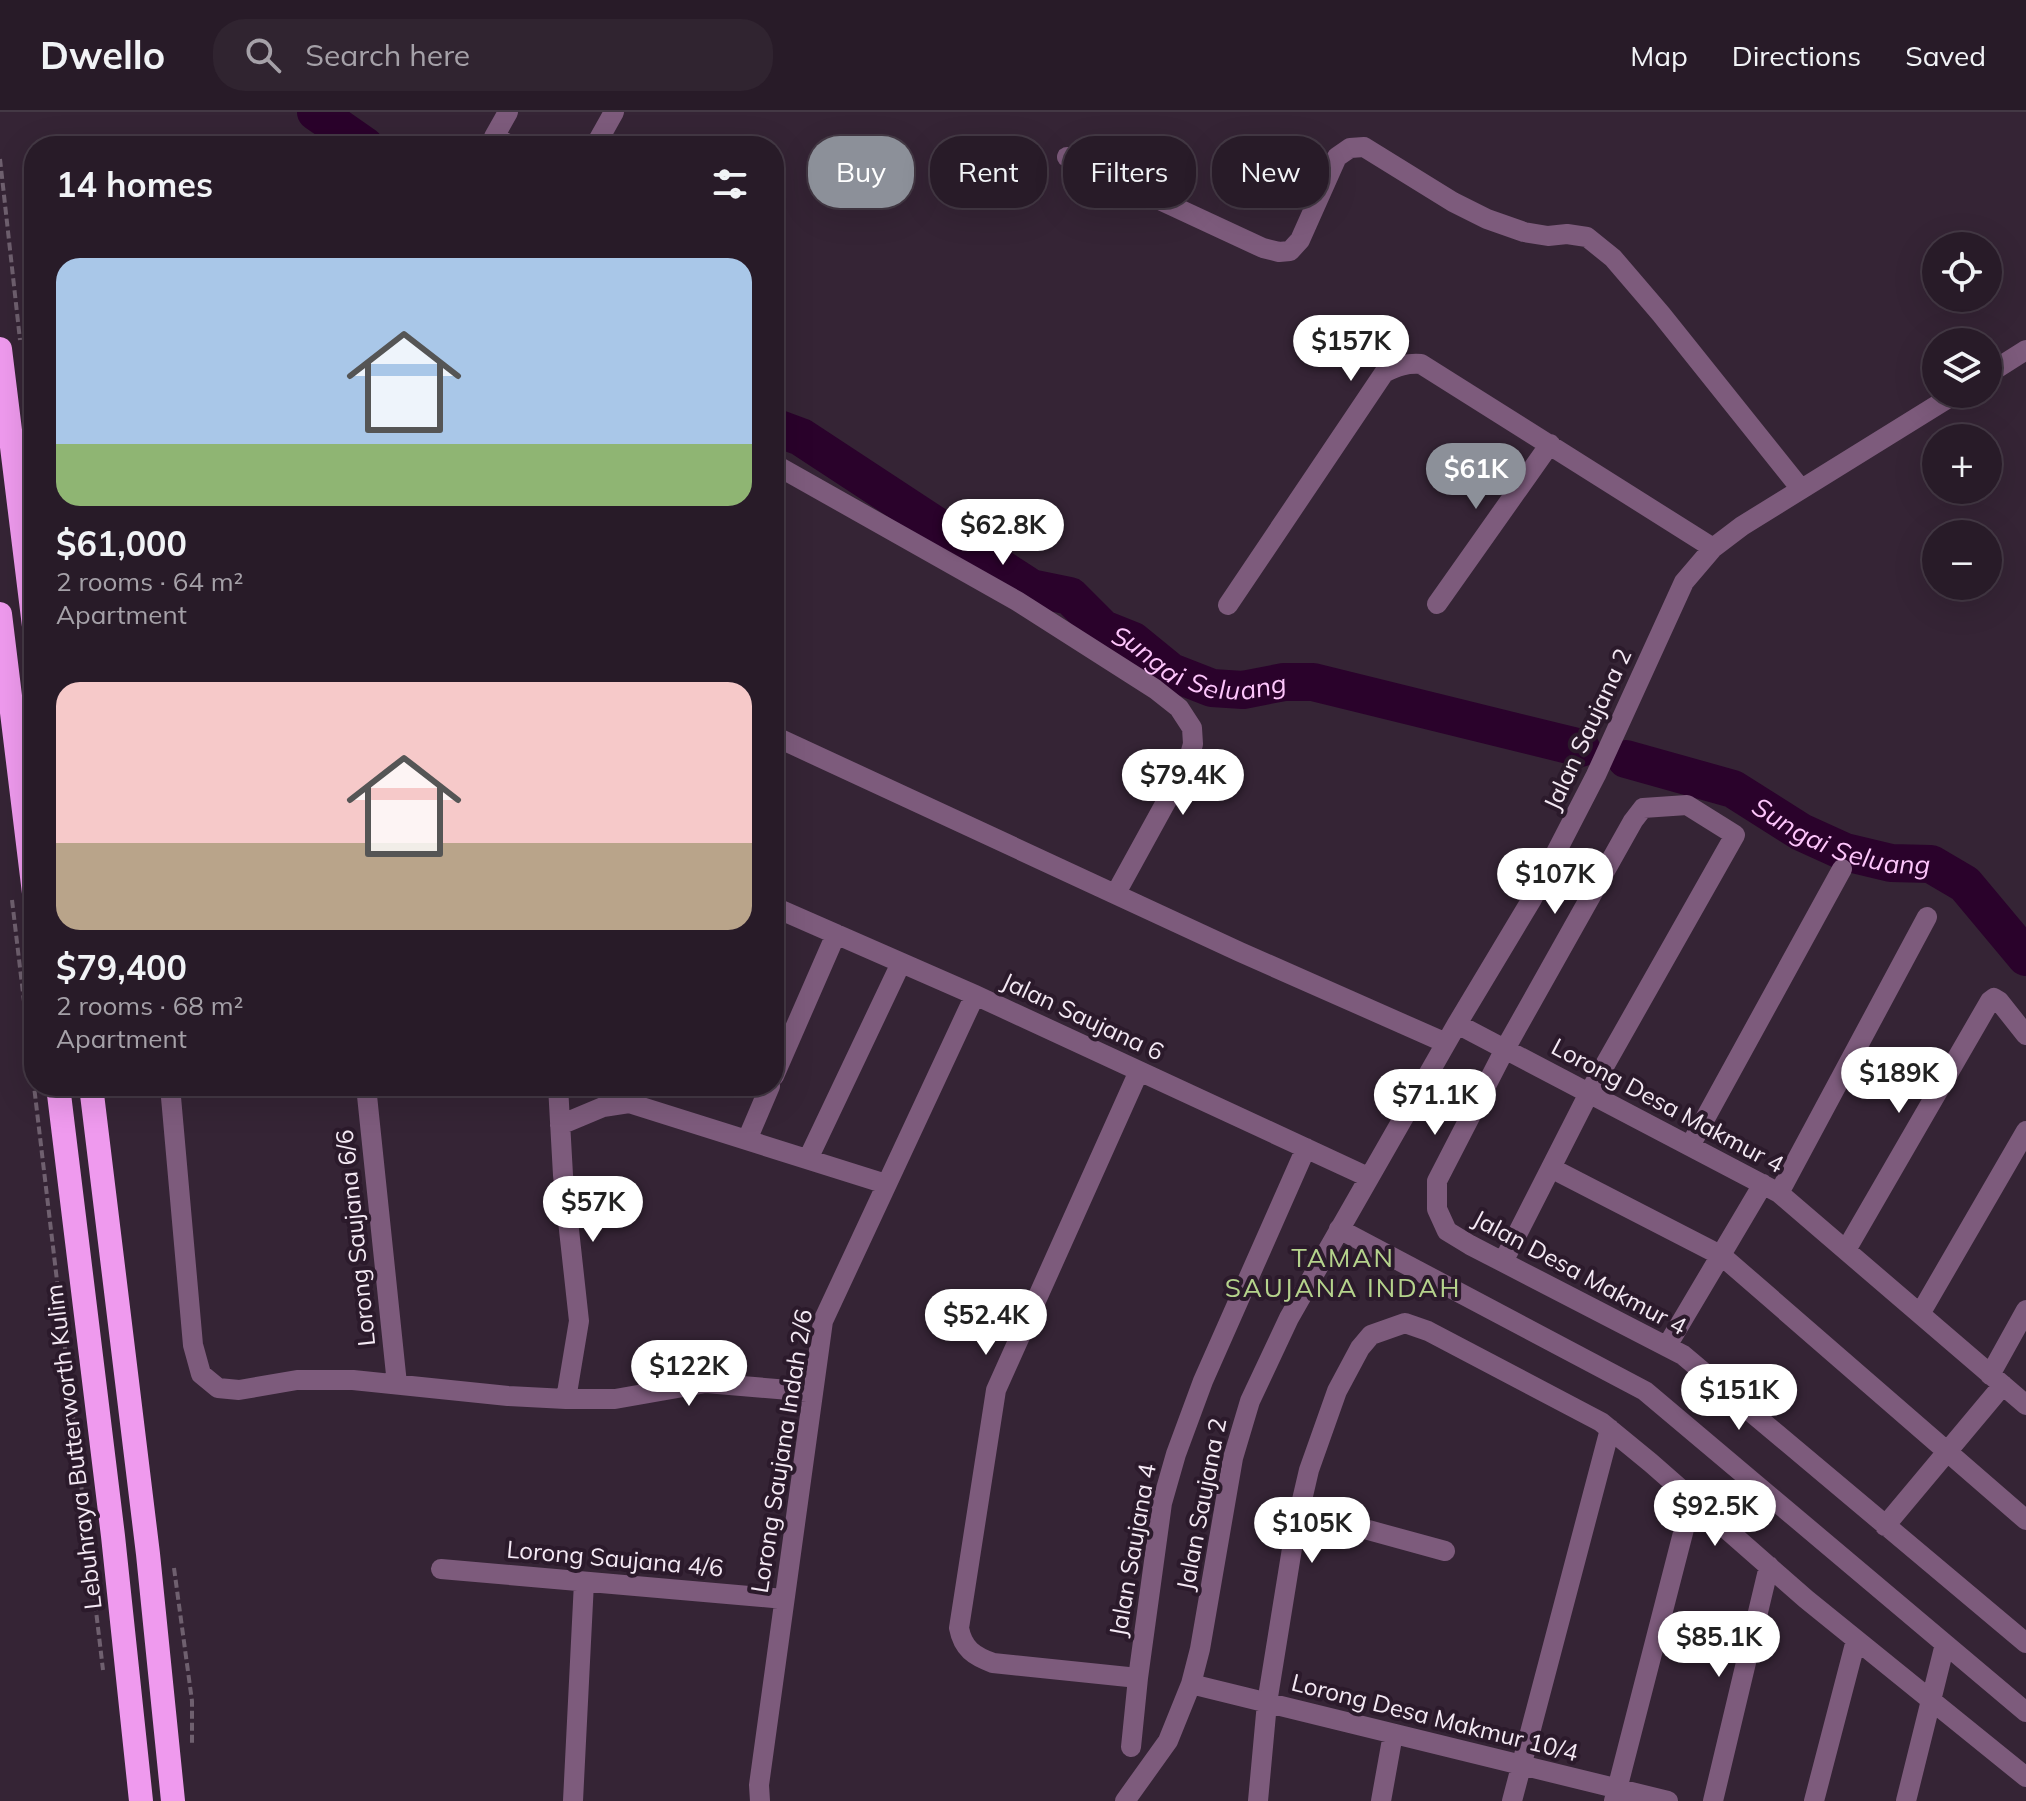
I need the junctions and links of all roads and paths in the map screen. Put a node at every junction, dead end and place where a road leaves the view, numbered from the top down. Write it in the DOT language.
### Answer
graph roads {
  1 [pos="508,112"];
  2 [pos="614,112"];
  3 [pos="495,136"];
  4 [pos="601,136"];
  5 [pos="0,159"];
  6 [pos="1177,208"];
  7 [pos="2026,350"];
  8 [pos="11,351"];
  9 [pos="2002,365"];
  10 [pos="1932,408"];
  11 [pos="1550,444"];
  12 [pos="784,470"];
  13 [pos="1801,489"];
  14 [pos="24,506"];
  15 [pos="1713,548"];
  16 [pos="1437,604"];
  17 [pos="1228,605"];
  18 [pos="0,614"];
  19 [pos="784,741"];
  20 [pos="1842,869"];
  21 [pos="22,892"];
  22 [pos="1116,893"];
  23 [pos="784,911"];
  24 [pos="1927,917"];
  25 [pos="836,934"];
  26 [pos="901,963"];
  27 [pos="975,995"];
  28 [pos="1457,1024"];
  29 [pos="2026,1035"];
  30 [pos="1446,1043"];
  31 [pos="1505,1049"];
  32 [pos="784,1053"];
  33 [pos="1139,1071"];
  34 [pos="1589,1093"];
  35 [pos="43,1096"];
  36 [pos="59,1096"];
  37 [pos="92,1096"];
  38 [pos="171,1096"];
  39 [pos="367,1096"];
  40 [pos="559,1096"];
  41 [pos="766,1096"];
  42 [pos="560,1125"];
  43 [pos="2026,1131"];
  44 [pos="747,1140"];
  45 [pos="1690,1146"];
  46 [pos="1306,1148"];
  47 [pos="808,1159"];
  48 [pos="1551,1168"];
  49 [pos="1368,1177"];
  50 [pos="886,1184"];
  51 [pos="1771,1188"];
  52 [pos="1339,1229"];
  53 [pos="1846,1250"];
  54 [pos="1722,1256"];
  55 [pos="1503,1262"];
  56 [pos="2026,1310"];
  57 [pos="1920,1314"];
  58 [pos="1667,1346"];
  59 [pos="1996,1380"];
  60 [pos="397,1384"];
  61 [pos="813,1392"];
  62 [pos="566,1399"];
  63 [pos="2026,1405"];
  64 [pos="1610,1429"];
  65 [pos="1947,1453"];
  66 [pos="1692,1498"];
  67 [pos="1299,1511"];
  68 [pos="2026,1520"];
  69 [pos="1885,1526"];
  70 [pos="1445,1551"];
  71 [pos="1769,1566"];
  72 [pos="441,1569"];
  73 [pos="584,1582"];
  74 [pos="784,1599"];
  75 [pos="1856,1640"];
  76 [pos="2026,1643"];
  77 [pos="1945,1644"];
  78 [pos="104,1676"];
  79 [pos="1138,1678"];
  80 [pos="1191,1684"];
  81 [pos="1930,1701"];
  82 [pos="1267,1703"];
  83 [pos="2026,1712"];
  84 [pos="1393,1734"];
  85 [pos="1131,1747"];
  86 [pos="1521,1765"];
  87 [pos="2026,1777"];
  88 [pos="1616,1795"];
  89 [pos="141,1801"];
  90 [pos="173,1801"];
  91 [pos="573,1801"];
  92 [pos="760,1801"];
  93 [pos="1125,1801"];
  94 [pos="1258,1801"];
  95 [pos="1381,1801"];
  96 [pos="1512,1801"];
  97 [pos="1668,1801"];
  98 [pos="1713,1801"];
  99 [pos="1814,1801"];
  100 [pos="1906,1801"];
  1 -- 3 [label="street"];
  2 -- 4 [label="street"];
  5 -- 8 [label="path"];
  6 -- 13 [label="street"];
  7 -- 9 [label="street"];
  8 -- 14 [label="highway"];
  10 -- 13 [label="street, Jalan Saujana 2"];
  11 -- 15 [label="street"];
  11 -- 16 [label="street"];
  11 -- 17 [label="street"];
  12 -- 22 [label="street"];
  13 -- 15 [label="street, Jalan Saujana 2"];
  15 -- 28 [label="street, Jalan Saujana 2"];
  18 -- 21 [label="highway"];
  19 -- 22 [label="street"];
  20 -- 45 [label="street"];
  22 -- 30 [label="street"];
  23 -- 25 [label="street, Jalan Saujana 6"];
  24 -- 51 [label="street"];
  25 -- 26 [label="street, Jalan Saujana 6"];
  25 -- 32 [label="street"];
  26 -- 27 [label="street, Jalan Saujana 6"];
  26 -- 47 [label="street"];
  27 -- 33 [label="street, Jalan Saujana 6"];
  27 -- 50 [label="street, Lorong Saujana Indah 2/6"];
  28 -- 30 [label="street, Jalan Saujana 2"];
  28 -- 31 [label="street, Lorong Desa Makmur 4"];
  29 -- 53 [label="street"];
  30 -- 49 [label="street, Jalan Saujana 2"];
  31 -- 34 [label="street, Lorong Desa Makmur 4"];
  31 -- 34 [label="street, Jalan Desa Makmur 4"];
  31 -- 55 [label="street, Jalan Desa Makmur 4"];
  33 -- 46 [label="street, Jalan Saujana 6"];
  33 -- 79 [label="street"];
  34 -- 45 [label="street, Lorong Desa Makmur 4"];
  34 -- 48 [label="street"];
  35 -- 78 [label="path"];
  36 -- 89 [label="highway, Lebuhraya Butterworth Kulim"];
  37 -- 90 [label="highway"];
  38 -- 60 [label="street"];
  39 -- 60 [label="street, Lorong Saujana 6/6"];
  40 -- 42 [label="street"];
  41 -- 44 [label="street"];
  42 -- 44 [label="street"];
  42 -- 62 [label="street"];
  43 -- 57 [label="street"];
  44 -- 47 [label="street"];
  45 -- 51 [label="street, Lorong Desa Makmur 4"];
  46 -- 49 [label="street, Jalan Saujana 6"];
  46 -- 79 [label="street, Jalan Saujana 4"];
  47 -- 50 [label="street"];
  48 -- 54 [label="street"];
  48 -- 55 [label="street"];
  49 -- 52 [label="street, Jalan Saujana 2"];
  50 -- 61 [label="street, Lorong Saujana Indah 2/6"];
  51 -- 53 [label="street, Lorong Desa Makmur 4"];
  51 -- 54 [label="street"];
  52 -- 77 [label="street"];
  52 -- 80 [label="street, Jalan Saujana 2"];
  53 -- 57 [label="street, Lorong Desa Makmur 4"];
  54 -- 58 [label="street"];
  54 -- 65 [label="street"];
  55 -- 58 [label="street, Jalan Desa Makmur 4"];
  56 -- 59 [label="street"];
  57 -- 59 [label="street, Lorong Desa Makmur 4"];
  58 -- 69 [label="street, Jalan Desa Makmur 4"];
  59 -- 63 [label="street, Lorong Desa Makmur 4"];
  59 -- 65 [label="street"];
  60 -- 62 [label="street"];
  61 -- 62 [label="street"];
  61 -- 74 [label="street, Lorong Saujana Indah 2/6"];
  64 -- 66 [label="street"];
  64 -- 67 [label="street"];
  64 -- 86 [label="street"];
  65 -- 68 [label="street"];
  65 -- 69 [label="street"];
  66 -- 71 [label="street"];
  66 -- 88 [label="street"];
  67 -- 70 [label="street"];
  67 -- 82 [label="street"];
  69 -- 76 [label="street, Jalan Desa Makmur 4"];
  71 -- 75 [label="street"];
  71 -- 98 [label="street"];
  72 -- 73 [label="street, Lorong Saujana 4/6"];
  73 -- 74 [label="street, Lorong Saujana 4/6"];
  73 -- 91 [label="street"];
  74 -- 92 [label="street, Lorong Saujana Indah 2/6"];
  75 -- 81 [label="street"];
  75 -- 99 [label="street"];
  77 -- 81 [label="street"];
  77 -- 83 [label="street"];
  79 -- 85 [label="street, Jalan Saujana 4"];
  80 -- 82 [label="street, Lorong Desa Makmur 10/4"];
  80 -- 93 [label="street, Jalan Saujana 2"];
  81 -- 87 [label="street"];
  81 -- 100 [label="street"];
  82 -- 84 [label="street, Lorong Desa Makmur 10/4"];
  82 -- 94 [label="street"];
  84 -- 86 [label="street, Lorong Desa Makmur 10/4"];
  84 -- 95 [label="street"];
  86 -- 88 [label="street, Lorong Desa Makmur 10/4"];
  86 -- 96 [label="street"];
  88 -- 97 [label="street, Lorong Desa Makmur 10/4"];
}
